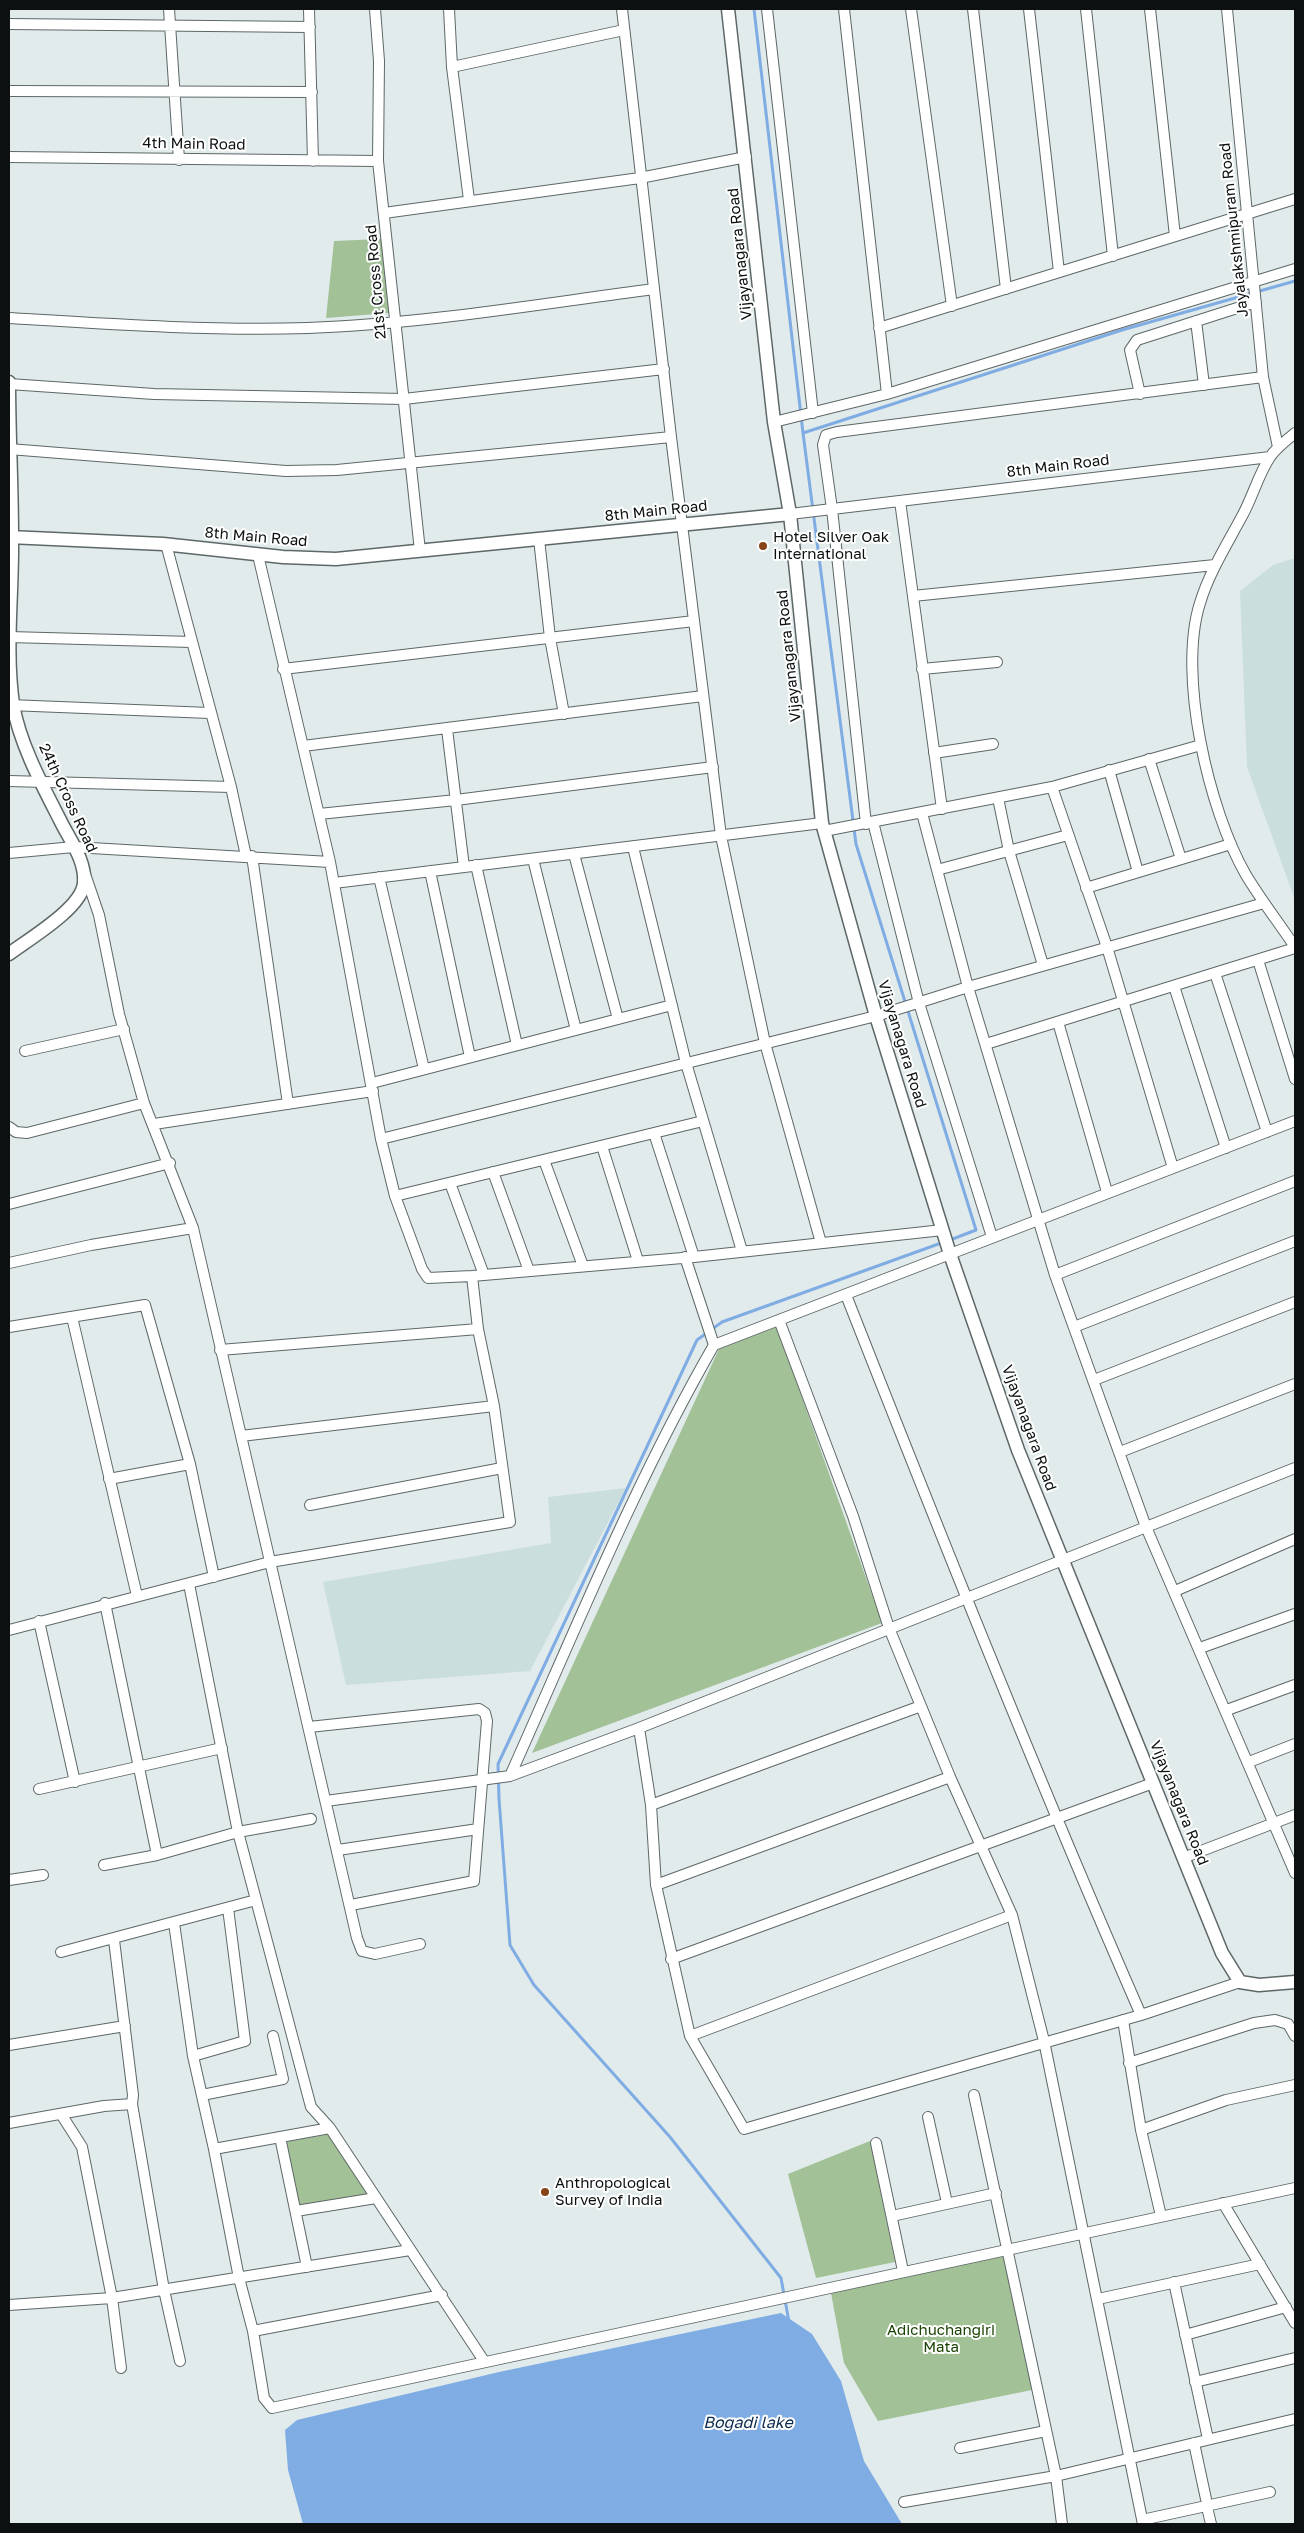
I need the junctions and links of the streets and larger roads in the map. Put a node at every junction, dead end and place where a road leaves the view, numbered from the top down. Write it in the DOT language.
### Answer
graph roads {
  1 [pos="169,9"];
  2 [pos="309,9"];
  3 [pos="375,9"];
  4 [pos="449,9"];
  5 [pos="622,9"];
  6 [pos="728,9"];
  7 [pos="767,9"];
  8 [pos="844,9"];
  9 [pos="911,9"];
  10 [pos="972,9"];
  11 [pos="1029,9"];
  12 [pos="1086,9"];
  13 [pos="1150,9"];
  14 [pos="1227,9"];
  15 [pos="9,24"];
  16 [pos="171,24"];
  17 [pos="310,28"];
  18 [pos="624,30"];
  19 [pos="452,67"];
  20 [pos="174,90"];
  21 [pos="9,91"];
  22 [pos="312,92"];
  23 [pos="9,157"];
  24 [pos="746,157"];
  25 [pos="179,160"];
  26 [pos="313,161"];
  27 [pos="378,161"];
  28 [pos="640,178"];
  29 [pos="1295,199"];
  30 [pos="469,200"];
  31 [pos="384,213"];
  32 [pos="1247,214"];
  33 [pos="1175,236"];
  34 [pos="1113,256"];
  35 [pos="1295,269"];
  36 [pos="1059,272"];
  37 [pos="1254,282"];
  38 [pos="654,289"];
  39 [pos="1006,289"];
  40 [pos="1256,302"];
  41 [pos="952,306"];
  42 [pos="9,318"];
  43 [pos="394,322"];
  44 [pos="1196,322"];
  45 [pos="879,328"];
  46 [pos="664,369"];
  47 [pos="1263,377"];
  48 [pos="9,383"];
  49 [pos="1204,385"];
  50 [pos="887,394"];
  51 [pos="1140,394"];
  52 [pos="404,399"];
  53 [pos="813,413"];
  54 [pos="774,422"];
  55 [pos="1295,434"];
  56 [pos="671,437"];
  57 [pos="1278,447"];
  58 [pos="9,449"];
  59 [pos="1270,457"];
  60 [pos="411,464"];
  61 [pos="900,501"];
  62 [pos="832,508"];
  63 [pos="790,514"];
  64 [pos="682,524"];
  65 [pos="11,537"];
  66 [pos="539,539"];
  67 [pos="166,544"];
  68 [pos="420,551"];
  69 [pos="258,555"];
  70 [pos="1215,565"];
  71 [pos="913,596"];
  72 [pos="694,622"];
  73 [pos="10,637"];
  74 [pos="550,638"];
  75 [pos="192,642"];
  76 [pos="998,662"];
  77 [pos="283,669"];
  78 [pos="922,669"];
  79 [pos="704,696"];
  80 [pos="11,705"];
  81 [pos="210,712"];
  82 [pos="564,714"];
  83 [pos="447,729"];
  84 [pos="994,744"];
  85 [pos="1201,745"];
  86 [pos="303,746"];
  87 [pos="934,753"];
  88 [pos="1149,759"];
  89 [pos="713,767"];
  90 [pos="1109,770"];
  91 [pos="9,781"];
  92 [pos="40,781"];
  93 [pos="1052,786"];
  94 [pos="230,787"];
  95 [pos="998,798"];
  96 [pos="456,800"];
  97 [pos="942,809"];
  98 [pos="922,813"];
  99 [pos="319,814"];
  100 [pos="869,823"];
  101 [pos="823,827"];
  102 [pos="1068,835"];
  103 [pos="721,836"];
  104 [pos="1231,844"];
  105 [pos="74,847"];
  106 [pos="632,847"];
  107 [pos="1009,851"];
  108 [pos="9,853"];
  109 [pos="574,854"];
  110 [pos="249,856"];
  111 [pos="532,859"];
  112 [pos="1181,859"];
  113 [pos="330,862"];
  114 [pos="476,865"];
  115 [pos="464,867"];
  116 [pos="937,870"];
  117 [pos="84,871"];
  118 [pos="430,871"];
  119 [pos="1138,872"];
  120 [pos="380,877"];
  121 [pos="334,883"];
  122 [pos="1086,888"];
  123 [pos="1264,903"];
  124 [pos="1107,947"];
  125 [pos="1295,948"];
  126 [pos="9,954"];
  127 [pos="1258,960"];
  128 [pos="1043,965"];
  129 [pos="1215,973"];
  130 [pos="968,986"];
  131 [pos="1174,986"];
  132 [pos="1122,1002"];
  133 [pos="918,1003"];
  134 [pos="672,1005"];
  135 [pos="876,1016"];
  136 [pos="618,1020"];
  137 [pos="1058,1022"];
  138 [pos="124,1029"];
  139 [pos="576,1030"];
  140 [pos="765,1043"];
  141 [pos="986,1044"];
  142 [pos="517,1045"];
  143 [pos="25,1051"];
  144 [pos="470,1057"];
  145 [pos="686,1063"];
  146 [pos="424,1069"];
  147 [pos="1295,1079"];
  148 [pos="373,1087"];
  149 [pos="144,1103"];
  150 [pos="288,1104"];
  151 [pos="1295,1120"];
  152 [pos="703,1121"];
  153 [pos="154,1124"];
  154 [pos="9,1127"];
  155 [pos="1267,1132"];
  156 [pos="654,1133"];
  157 [pos="381,1140"];
  158 [pos="602,1146"];
  159 [pos="1226,1148"];
  160 [pos="544,1160"];
  161 [pos="170,1163"];
  162 [pos="1173,1168"];
  163 [pos="493,1172"];
  164 [pos="1295,1181"];
  165 [pos="450,1183"];
  166 [pos="1107,1192"];
  167 [pos="395,1196"];
  168 [pos="9,1204"];
  169 [pos="1039,1220"];
  170 [pos="193,1228"];
  171 [pos="943,1230"];
  172 [pos="992,1237"];
  173 [pos="1295,1241"];
  174 [pos="821,1243"];
  175 [pos="742,1251"];
  176 [pos="950,1254"];
  177 [pos="689,1257"];
  178 [pos="638,1261"];
  179 [pos="9,1263"];
  180 [pos="583,1266"];
  181 [pos="529,1271"];
  182 [pos="484,1275"];
  183 [pos="1055,1275"];
  184 [pos="472,1276"];
  185 [pos="846,1295"];
  186 [pos="1295,1302"];
  187 [pos="72,1317"];
  188 [pos="778,1320"];
  189 [pos="9,1327"];
  190 [pos="1074,1327"];
  191 [pos="478,1328"];
  192 [pos="714,1344"];
  193 [pos="220,1350"];
  194 [pos="1094,1380"];
  195 [pos="1295,1384"];
  196 [pos="494,1406"];
  197 [pos="241,1436"];
  198 [pos="1120,1452"];
  199 [pos="190,1464"];
  200 [pos="502,1468"];
  201 [pos="1295,1468"];
  202 [pos="109,1479"];
  203 [pos="310,1506"];
  204 [pos="1146,1527"];
  205 [pos="1295,1540"];
  206 [pos="1063,1559"];
  207 [pos="270,1562"];
  208 [pos="214,1577"];
  209 [pos="190,1584"];
  210 [pos="1174,1591"];
  211 [pos="137,1596"];
  212 [pos="966,1600"];
  213 [pos="105,1603"];
  214 [pos="1295,1614"];
  215 [pos="39,1621"];
  216 [pos="889,1628"];
  217 [pos="9,1630"];
  218 [pos="1200,1648"];
  219 [pos="1295,1685"];
  220 [pos="922,1706"];
  221 [pos="1227,1710"];
  222 [pos="309,1727"];
  223 [pos="639,1728"];
  224 [pos="1295,1744"];
  225 [pos="222,1748"];
  226 [pos="1249,1762"];
  227 [pos="138,1768"];
  228 [pos="507,1777"];
  229 [pos="950,1778"];
  230 [pos="486,1781"];
  231 [pos="75,1782"];
  232 [pos="1153,1783"];
  233 [pos="39,1789"];
  234 [pos="326,1801"];
  235 [pos="652,1805"];
  236 [pos="1295,1815"];
  237 [pos="311,1819"];
  238 [pos="1056,1820"];
  239 [pos="1274,1822"];
  240 [pos="478,1829"];
  241 [pos="238,1832"];
  242 [pos="981,1845"];
  243 [pos="338,1850"];
  244 [pos="157,1855"];
  245 [pos="1184,1858"];
  246 [pos="104,1865"];
  247 [pos="1295,1873"];
  248 [pos="43,1875"];
  249 [pos="9,1879"];
  250 [pos="656,1885"];
  251 [pos="256,1900"];
  252 [pos="351,1904"];
  253 [pos="228,1908"];
  254 [pos="1012,1915"];
  255 [pos="174,1923"];
  256 [pos="114,1940"];
  257 [pos="420,1944"];
  258 [pos="61,1952"];
  259 [pos="671,1959"];
  260 [pos="1240,1982"];
  261 [pos="1295,1982"];
  262 [pos="1140,2015"];
  263 [pos="1123,2020"];
  264 [pos="125,2026"];
  265 [pos="273,2036"];
  266 [pos="690,2036"];
  267 [pos="1295,2036"];
  268 [pos="1044,2042"];
  269 [pos="9,2044"];
  270 [pos="193,2056"];
  271 [pos="1129,2063"];
  272 [pos="1295,2085"];
  273 [pos="202,2095"];
  274 [pos="974,2095"];
  275 [pos="132,2104"];
  276 [pos="61,2114"];
  277 [pos="928,2117"];
  278 [pos="9,2122"];
  279 [pos="330,2128"];
  280 [pos="1142,2130"];
  281 [pos="280,2137"];
  282 [pos="876,2143"];
  283 [pos="214,2149"];
  284 [pos="1295,2188"];
  285 [pos="996,2193"];
  286 [pos="376,2198"];
  287 [pos="947,2203"];
  288 [pos="1223,2203"];
  289 [pos="296,2211"];
  290 [pos="892,2216"];
  291 [pos="1161,2216"];
  292 [pos="1084,2234"];
  293 [pos="1007,2249"];
  294 [pos="410,2250"];
  295 [pos="1260,2264"];
  296 [pos="307,2267"];
  297 [pos="903,2271"];
  298 [pos="239,2278"];
  299 [pos="1174,2282"];
  300 [pos="164,2290"];
  301 [pos="442,2295"];
  302 [pos="112,2298"];
  303 [pos="1098,2299"];
  304 [pos="9,2305"];
  305 [pos="1286,2307"];
  306 [pos="1295,2322"];
  307 [pos="253,2331"];
  308 [pos="1185,2335"];
  309 [pos="1295,2358"];
  310 [pos="180,2361"];
  311 [pos="484,2361"];
  312 [pos="121,2368"];
  313 [pos="1195,2382"];
  314 [pos="1295,2419"];
  315 [pos="1046,2431"];
  316 [pos="1208,2439"];
  317 [pos="1194,2443"];
  318 [pos="960,2448"];
  319 [pos="1130,2458"];
  320 [pos="1056,2476"];
  321 [pos="1270,2492"];
  322 [pos="904,2502"];
  323 [pos="1207,2503"];
  324 [pos="1143,2522"];
  325 [pos="1062,2524"];
  326 [pos="1211,2524"];
  1 -- 16 [label="street"];
  2 -- 17 [label="street"];
  3 -- 27 [label="street, 21st Cross Road"];
  4 -- 19 [label="street"];
  5 -- 18 [label="street"];
  6 -- 24 [label="street, Vijayanagara Road"];
  7 -- 53 [label="street"];
  8 -- 45 [label="street"];
  9 -- 41 [label="street"];
  10 -- 39 [label="street"];
  11 -- 36 [label="street"];
  12 -- 34 [label="street"];
  13 -- 33 [label="street"];
  14 -- 32 [label="street, Jayalakshmipuram Road"];
  15 -- 16 [label="street"];
  16 -- 17 [label="street"];
  16 -- 20 [label="street"];
  17 -- 22 [label="street"];
  18 -- 19 [label="street"];
  18 -- 28 [label="street"];
  19 -- 30 [label="street"];
  20 -- 21 [label="street"];
  20 -- 22 [label="street"];
  20 -- 25 [label="street"];
  22 -- 26 [label="street"];
  23 -- 25 [label="street, 4th Main Road"];
  24 -- 28 [label="street"];
  24 -- 54 [label="street, Vijayanagara Road"];
  25 -- 26 [label="street, 4th Main Road"];
  26 -- 27 [label="street, 4th Main Road"];
  27 -- 31 [label="street, 21st Cross Road"];
  28 -- 30 [label="street"];
  28 -- 38 [label="street"];
  29 -- 32 [label="street"];
  30 -- 31 [label="street"];
  31 -- 43 [label="street, 21st Cross Road"];
  32 -- 33 [label="street"];
  32 -- 37 [label="street, Jayalakshmipuram Road"];
  33 -- 34 [label="street"];
  34 -- 36 [label="street"];
  35 -- 37 [label="street"];
  36 -- 39 [label="street"];
  37 -- 40 [label="street, Jayalakshmipuram Road"];
  37 -- 50 [label="street"];
  38 -- 43 [label="street"];
  38 -- 46 [label="street"];
  39 -- 41 [label="street"];
  40 -- 44 [label="street"];
  40 -- 47 [label="street, Jayalakshmipuram Road"];
  41 -- 45 [label="street"];
  42 -- 43 [label="street"];
  43 -- 52 [label="street, 21st Cross Road"];
  44 -- 49 [label="street"];
  44 -- 51 [label="street"];
  45 -- 50 [label="street"];
  46 -- 52 [label="street"];
  46 -- 56 [label="street"];
  47 -- 49 [label="street"];
  47 -- 57 [label="street, Jayalakshmipuram Road"];
  48 -- 52 [label="street"];
  48 -- 58 [label="street, 24th Cross Road"];
  49 -- 51 [label="street"];
  50 -- 53 [label="street"];
  51 -- 62 [label="street"];
  52 -- 60 [label="street, 21st Cross Road"];
  53 -- 54 [label="street"];
  54 -- 63 [label="street, Vijayanagara Road"];
  55 -- 57 [label="street"];
  56 -- 60 [label="street"];
  56 -- 64 [label="street"];
  57 -- 59 [label="street"];
  58 -- 60 [label="street"];
  58 -- 65 [label="street, 24th Cross Road"];
  59 -- 61 [label="street, 8th Main Road"];
  59 -- 70 [label="street"];
  60 -- 68 [label="street, 21st Cross Road"];
  61 -- 62 [label="street, 8th Main Road"];
  61 -- 71 [label="street"];
  62 -- 63 [label="street, 8th Main Road"];
  62 -- 100 [label="street"];
  63 -- 64 [label="street, 8th Main Road"];
  63 -- 101 [label="street, Vijayanagara Road"];
  64 -- 66 [label="street, 8th Main Road"];
  64 -- 72 [label="street"];
  65 -- 67 [label="street, 8th Main Road"];
  65 -- 73 [label="street, 24th Cross Road"];
  66 -- 68 [label="street, 8th Main Road"];
  66 -- 74 [label="street"];
  67 -- 69 [label="street, 8th Main Road"];
  67 -- 75 [label="street"];
  68 -- 69 [label="street, 8th Main Road"];
  69 -- 77 [label="street"];
  70 -- 71 [label="street"];
  70 -- 85 [label="street"];
  71 -- 78 [label="street"];
  72 -- 74 [label="street"];
  72 -- 79 [label="street"];
  73 -- 75 [label="street"];
  73 -- 80 [label="street, 24th Cross Road"];
  74 -- 77 [label="street"];
  74 -- 82 [label="street"];
  75 -- 81 [label="street"];
  76 -- 78 [label="street"];
  77 -- 86 [label="street"];
  78 -- 87 [label="street"];
  79 -- 82 [label="street"];
  79 -- 89 [label="street"];
  80 -- 81 [label="street"];
  80 -- 92 [label="street, 24th Cross Road"];
  81 -- 94 [label="street"];
  82 -- 83 [label="street"];
  83 -- 86 [label="street"];
  83 -- 96 [label="street"];
  84 -- 87 [label="street"];
  85 -- 88 [label="street"];
  85 -- 104 [label="street"];
  86 -- 99 [label="street"];
  87 -- 97 [label="street"];
  88 -- 90 [label="street"];
  88 -- 112 [label="street"];
  89 -- 96 [label="street"];
  89 -- 103 [label="street"];
  90 -- 93 [label="street"];
  90 -- 119 [label="street"];
  91 -- 92 [label="street"];
  92 -- 94 [label="street"];
  92 -- 105 [label="street, 24th Cross Road"];
  93 -- 95 [label="street"];
  93 -- 102 [label="street"];
  94 -- 110 [label="street"];
  95 -- 97 [label="street"];
  95 -- 107 [label="street"];
  96 -- 99 [label="street"];
  96 -- 115 [label="street"];
  97 -- 98 [label="street"];
  98 -- 100 [label="street"];
  98 -- 116 [label="street"];
  99 -- 113 [label="street"];
  100 -- 101 [label="street"];
  100 -- 133 [label="street"];
  101 -- 103 [label="street"];
  101 -- 135 [label="street, Vijayanagara Road"];
  102 -- 107 [label="street"];
  102 -- 122 [label="street"];
  103 -- 106 [label="street"];
  103 -- 140 [label="street"];
  104 -- 112 [label="street"];
  104 -- 123 [label="street"];
  105 -- 108 [label="street"];
  105 -- 110 [label="street"];
  105 -- 117 [label="street, 24th Cross Road"];
  106 -- 109 [label="street"];
  106 -- 134 [label="street"];
  107 -- 116 [label="street"];
  107 -- 128 [label="street"];
  109 -- 111 [label="street"];
  109 -- 136 [label="street"];
  110 -- 113 [label="street"];
  110 -- 150 [label="street"];
  111 -- 114 [label="street"];
  111 -- 139 [label="street"];
  112 -- 119 [label="street"];
  113 -- 121 [label="street"];
  114 -- 115 [label="street"];
  114 -- 142 [label="street"];
  115 -- 118 [label="street"];
  116 -- 130 [label="street"];
  117 -- 126 [label="street, 24th Cross Road"];
  117 -- 138 [label="street"];
  118 -- 120 [label="street"];
  118 -- 144 [label="street"];
  119 -- 122 [label="street"];
  120 -- 121 [label="street"];
  120 -- 146 [label="street"];
  121 -- 148 [label="street"];
  122 -- 124 [label="street"];
  123 -- 124 [label="street"];
  123 -- 125 [label="street"];
  124 -- 128 [label="street"];
  124 -- 132 [label="street"];
  125 -- 127 [label="street"];
  127 -- 129 [label="street"];
  127 -- 147 [label="street"];
  128 -- 130 [label="street"];
  129 -- 131 [label="street"];
  129 -- 155 [label="street"];
  130 -- 133 [label="street"];
  130 -- 141 [label="street"];
  131 -- 132 [label="street"];
  131 -- 159 [label="street"];
  132 -- 137 [label="street"];
  132 -- 162 [label="street"];
  133 -- 135 [label="street"];
  133 -- 172 [label="street"];
  134 -- 136 [label="street"];
  134 -- 145 [label="street"];
  135 -- 140 [label="street"];
  135 -- 171 [label="street, Vijayanagara Road"];
  136 -- 139 [label="street"];
  137 -- 141 [label="street"];
  137 -- 166 [label="street"];
  138 -- 143 [label="street"];
  138 -- 149 [label="street"];
  139 -- 142 [label="street"];
  140 -- 145 [label="street"];
  140 -- 174 [label="street"];
  141 -- 169 [label="street"];
  142 -- 144 [label="street"];
  144 -- 146 [label="street"];
  145 -- 152 [label="street"];
  145 -- 157 [label="street"];
  146 -- 148 [label="street"];
  148 -- 150 [label="street"];
  148 -- 157 [label="street"];
  149 -- 153 [label="street"];
  149 -- 154 [label="street"];
  150 -- 153 [label="street"];
  151 -- 155 [label="street"];
  152 -- 156 [label="street"];
  152 -- 175 [label="street"];
  153 -- 161 [label="street"];
  155 -- 159 [label="street"];
  156 -- 158 [label="street"];
  156 -- 177 [label="street"];
  157 -- 167 [label="street"];
  158 -- 160 [label="street"];
  158 -- 178 [label="street"];
  159 -- 162 [label="street"];
  160 -- 163 [label="street"];
  160 -- 180 [label="street"];
  161 -- 168 [label="street"];
  161 -- 170 [label="street"];
  162 -- 166 [label="street"];
  163 -- 165 [label="street"];
  163 -- 181 [label="street"];
  164 -- 183 [label="street"];
  165 -- 167 [label="street"];
  165 -- 182 [label="street"];
  166 -- 169 [label="street"];
  167 -- 184 [label="street"];
  169 -- 172 [label="street"];
  169 -- 183 [label="street"];
  170 -- 179 [label="street"];
  170 -- 193 [label="street"];
  171 -- 174 [label="street"];
  171 -- 176 [label="street, Vijayanagara Road"];
  172 -- 176 [label="street"];
  173 -- 190 [label="street"];
  174 -- 175 [label="street"];
  175 -- 177 [label="street"];
  176 -- 185 [label="street"];
  176 -- 206 [label="street, Vijayanagara Road"];
  177 -- 178 [label="street"];
  177 -- 192 [label="street"];
  178 -- 180 [label="street"];
  180 -- 181 [label="street"];
  181 -- 182 [label="street"];
  182 -- 184 [label="street"];
  183 -- 190 [label="street"];
  184 -- 191 [label="street"];
  185 -- 188 [label="street"];
  185 -- 212 [label="street"];
  186 -- 194 [label="street"];
  187 -- 189 [label="street"];
  187 -- 199 [label="street"];
  187 -- 202 [label="street"];
  188 -- 192 [label="street"];
  188 -- 216 [label="street"];
  190 -- 194 [label="street"];
  191 -- 193 [label="street"];
  191 -- 196 [label="street"];
  192 -- 228 [label="street"];
  193 -- 197 [label="street"];
  194 -- 198 [label="street"];
  195 -- 198 [label="street"];
  196 -- 197 [label="street"];
  196 -- 200 [label="street"];
  197 -- 207 [label="street"];
  198 -- 204 [label="street"];
  199 -- 202 [label="street"];
  199 -- 208 [label="street"];
  200 -- 203 [label="street"];
  200 -- 207 [label="street"];
  201 -- 204 [label="street"];
  202 -- 211 [label="street"];
  204 -- 206 [label="street"];
  204 -- 210 [label="street"];
  205 -- 210 [label="street"];
  206 -- 212 [label="street"];
  206 -- 232 [label="street, Vijayanagara Road"];
  207 -- 208 [label="street"];
  207 -- 222 [label="street"];
  208 -- 209 [label="street"];
  209 -- 211 [label="street"];
  209 -- 225 [label="street"];
  210 -- 218 [label="street"];
  211 -- 213 [label="street"];
  212 -- 216 [label="street"];
  212 -- 238 [label="street"];
  213 -- 215 [label="street"];
  213 -- 227 [label="street"];
  214 -- 218 [label="street"];
  215 -- 217 [label="street"];
  215 -- 231 [label="street"];
  216 -- 220 [label="street"];
  216 -- 223 [label="street"];
  218 -- 221 [label="street"];
  219 -- 221 [label="street"];
  220 -- 229 [label="street"];
  220 -- 235 [label="street"];
  221 -- 226 [label="street"];
  222 -- 230 [label="street"];
  222 -- 234 [label="street"];
  223 -- 228 [label="street"];
  223 -- 235 [label="street"];
  224 -- 226 [label="street"];
  225 -- 227 [label="street"];
  225 -- 241 [label="street"];
  226 -- 239 [label="street"];
  227 -- 231 [label="street"];
  227 -- 244 [label="street"];
  228 -- 230 [label="street"];
  229 -- 242 [label="street"];
  229 -- 250 [label="street"];
  230 -- 234 [label="street"];
  230 -- 240 [label="street"];
  231 -- 233 [label="street"];
  232 -- 238 [label="street"];
  232 -- 245 [label="street, Vijayanagara Road"];
  234 -- 243 [label="street"];
  235 -- 250 [label="street"];
  236 -- 239 [label="street"];
  237 -- 241 [label="street"];
  238 -- 242 [label="street"];
  238 -- 262 [label="street"];
  239 -- 245 [label="street"];
  239 -- 247 [label="street"];
  240 -- 243 [label="street"];
  240 -- 252 [label="street"];
  241 -- 244 [label="street"];
  241 -- 251 [label="street"];
  242 -- 254 [label="street"];
  242 -- 259 [label="street"];
  243 -- 252 [label="street"];
  244 -- 246 [label="street"];
  245 -- 260 [label="street, Vijayanagara Road"];
  248 -- 249 [label="street"];
  250 -- 259 [label="street"];
  251 -- 253 [label="street"];
  251 -- 279 [label="street"];
  252 -- 257 [label="street"];
  253 -- 255 [label="street"];
  253 -- 270 [label="street"];
  254 -- 266 [label="street"];
  254 -- 268 [label="street"];
  255 -- 256 [label="street"];
  255 -- 270 [label="street"];
  256 -- 258 [label="street"];
  256 -- 264 [label="street"];
  259 -- 266 [label="street"];
  260 -- 261 [label="street"];
  260 -- 262 [label="street"];
  262 -- 263 [label="street"];
  263 -- 268 [label="street"];
  263 -- 271 [label="street"];
  264 -- 269 [label="street"];
  264 -- 275 [label="street"];
  265 -- 273 [label="street"];
  266 -- 268 [label="street"];
  267 -- 271 [label="street"];
  268 -- 292 [label="street"];
  270 -- 273 [label="street"];
  271 -- 280 [label="street"];
  272 -- 280 [label="street"];
  273 -- 283 [label="street"];
  274 -- 285 [label="street"];
  275 -- 276 [label="street"];
  275 -- 300 [label="street"];
  276 -- 278 [label="street"];
  276 -- 302 [label="street"];
  277 -- 287 [label="street"];
  279 -- 281 [label="street"];
  279 -- 286 [label="street"];
  280 -- 291 [label="street"];
  281 -- 283 [label="street"];
  281 -- 289 [label="street"];
  282 -- 290 [label="street"];
  283 -- 298 [label="street"];
  284 -- 288 [label="street"];
  285 -- 287 [label="street"];
  285 -- 293 [label="street"];
  286 -- 289 [label="street"];
  286 -- 294 [label="street"];
  287 -- 290 [label="street"];
  288 -- 291 [label="street"];
  288 -- 295 [label="street"];
  289 -- 296 [label="street"];
  290 -- 297 [label="street"];
  291 -- 292 [label="street"];
  292 -- 293 [label="street"];
  292 -- 303 [label="street"];
  293 -- 297 [label="street"];
  293 -- 315 [label="street"];
  294 -- 296 [label="street"];
  294 -- 301 [label="street"];
  295 -- 299 [label="street"];
  295 -- 305 [label="street"];
  296 -- 298 [label="street"];
  297 -- 311 [label="street"];
  298 -- 300 [label="street"];
  298 -- 307 [label="street"];
  299 -- 303 [label="street"];
  299 -- 308 [label="street"];
  300 -- 302 [label="street"];
  300 -- 310 [label="street"];
  301 -- 307 [label="street"];
  301 -- 311 [label="street"];
  302 -- 304 [label="street"];
  302 -- 312 [label="street"];
  303 -- 319 [label="street"];
  305 -- 306 [label="street"];
  305 -- 308 [label="street"];
  307 -- 311 [label="street"];
  308 -- 313 [label="street"];
  309 -- 313 [label="street"];
  313 -- 316 [label="street"];
  314 -- 316 [label="street"];
  315 -- 318 [label="street"];
  315 -- 320 [label="street"];
  316 -- 317 [label="street"];
  317 -- 319 [label="street"];
  317 -- 323 [label="street"];
  319 -- 320 [label="street"];
  319 -- 324 [label="street"];
  320 -- 322 [label="street"];
  320 -- 325 [label="street"];
  321 -- 323 [label="street"];
  323 -- 324 [label="street"];
  323 -- 326 [label="street"];
}
